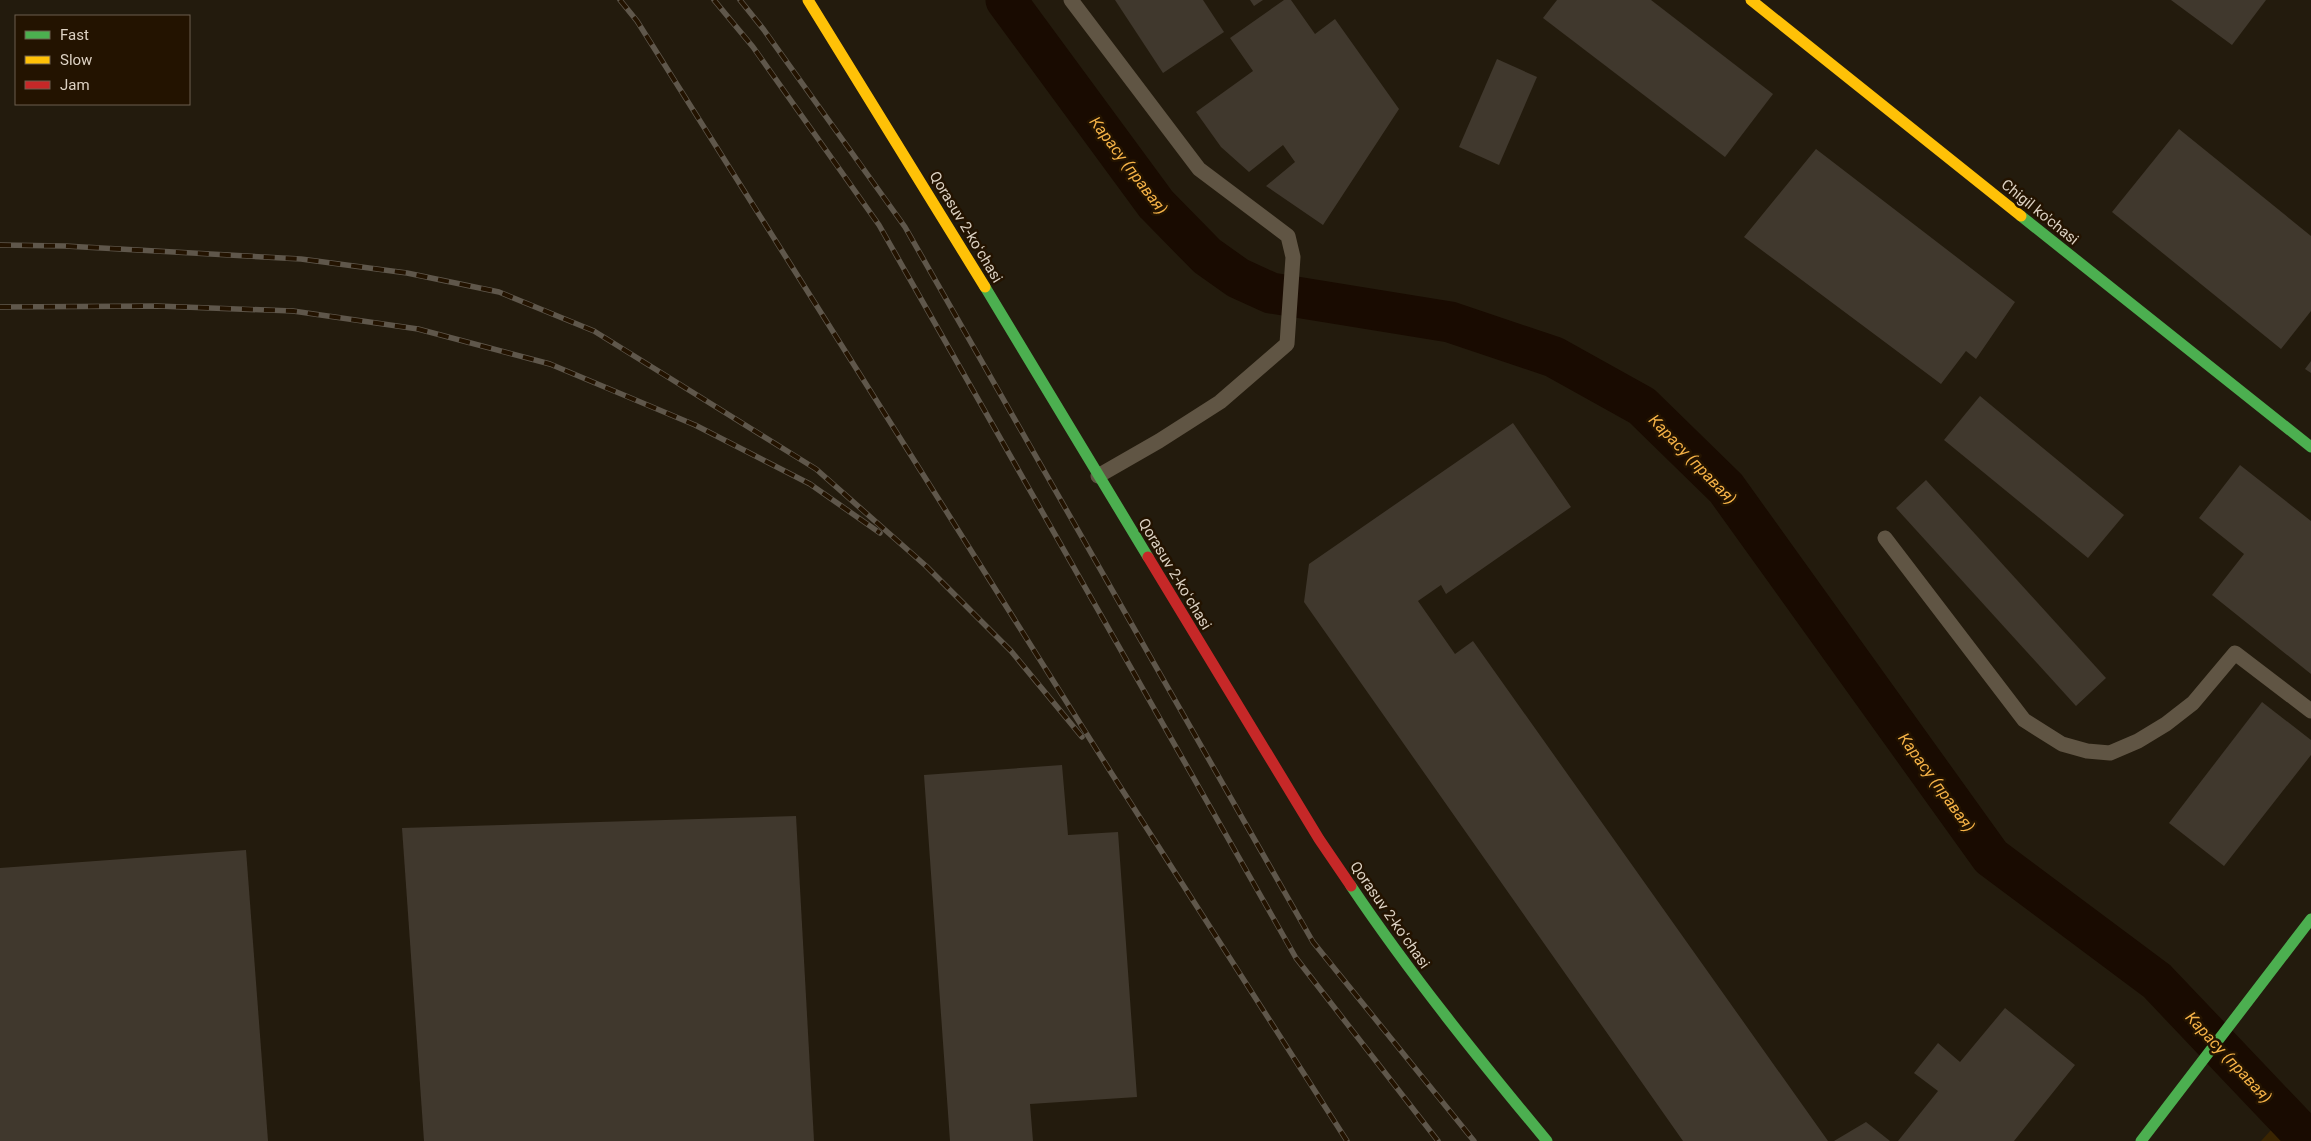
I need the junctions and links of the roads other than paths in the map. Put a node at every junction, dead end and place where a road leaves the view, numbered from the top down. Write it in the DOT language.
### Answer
graph roads {
  1 [pos="808,0"];
  2 [pos="1070,0"];
  3 [pos="1751,0"];
  4 [pos="2311,447"];
  5 [pos="1098,476"];
  6 [pos="1885,538"];
  7 [pos="2311,711"];
  8 [pos="2311,918"];
  9 [pos="1547,1141"];
  10 [pos="2141,1141"];
  1 -- 5 [label="street, Qorasuv 2-koʻchasi"];
  2 -- 5 [label="lane"];
  3 -- 4 [label="street, Chigil ko'chasi"];
  5 -- 9 [label="street, Qorasuv 2-koʻchasi"];
  6 -- 7 [label="lane"];
  8 -- 10 [label="street"];
}
